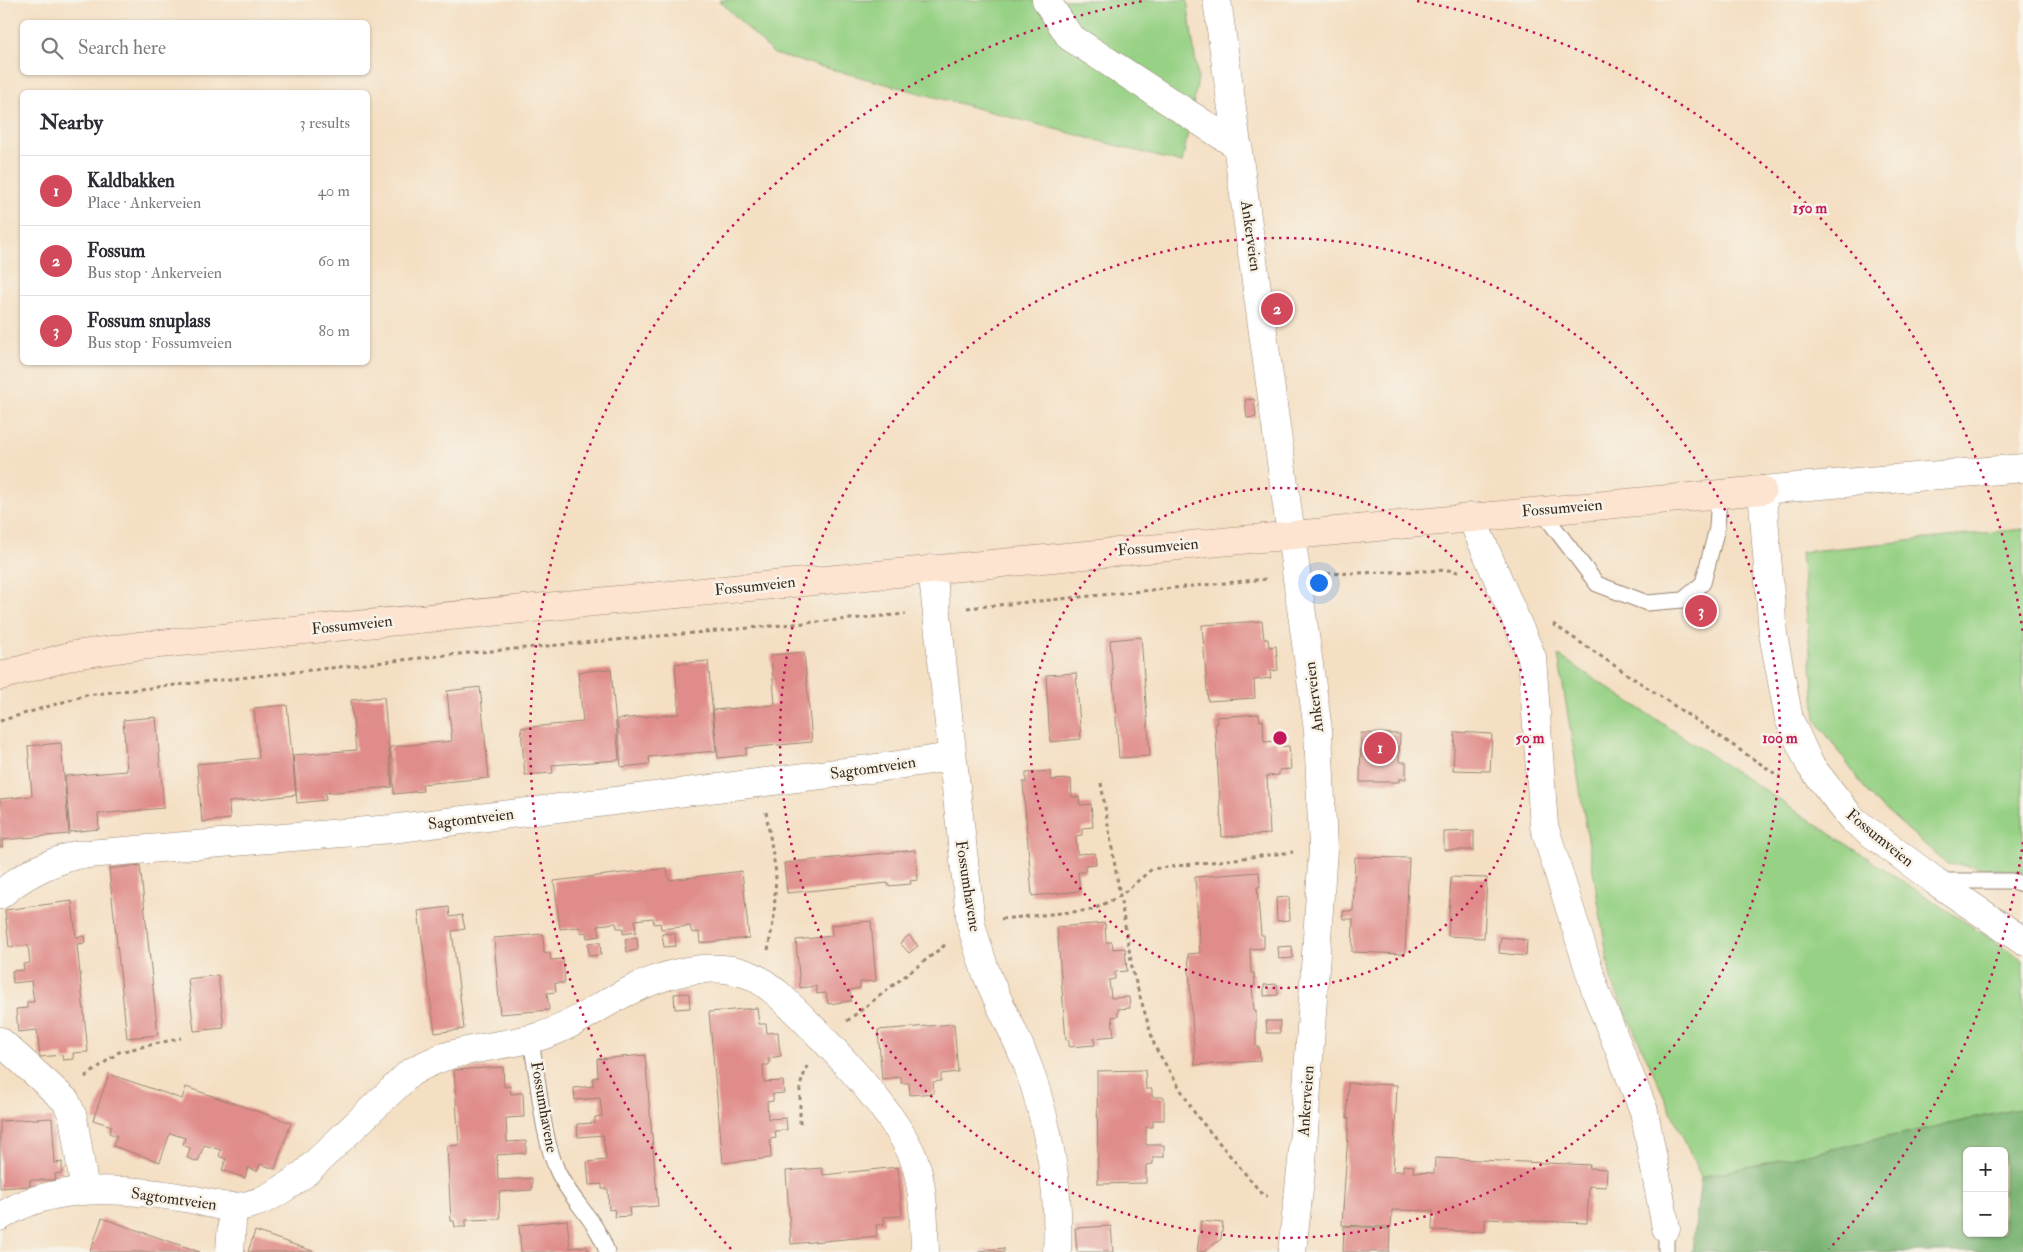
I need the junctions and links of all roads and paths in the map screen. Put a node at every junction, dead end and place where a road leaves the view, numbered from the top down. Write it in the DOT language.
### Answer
graph roads {
  1 [pos="1046,0"];
  2 [pos="1217,0"];
  3 [pos="1238,146"];
  4 [pos="2023,468"];
  5 [pos="1762,490"];
  6 [pos="1719,494"];
  7 [pos="1541,510"];
  8 [pos="1471,517"];
  9 [pos="1293,535"];
  10 [pos="932,569"];
  11 [pos="1461,573"];
  12 [pos="1299,575"];
  13 [pos="936,611"];
  14 [pos="1546,620"];
  15 [pos="0,676"];
  16 [pos="0,722"];
  17 [pos="951,757"];
  18 [pos="1782,778"];
  19 [pos="1102,783"];
  20 [pos="755,784"];
  21 [pos="1323,848"];
  22 [pos="1935,881"];
  23 [pos="2023,884"];
  24 [pos="0,895"];
  25 [pos="1120,896"];
  26 [pos="971,924"];
  27 [pos="2023,941"];
  28 [pos="762,981"];
  29 [pos="181,1038"];
  30 [pos="530,1038"];
  31 [pos="823,1040"];
  32 [pos="0,1041"];
  33 [pos="429,1061"];
  34 [pos="66,1101"];
  35 [pos="800,1124"];
  36 [pos="85,1191"];
  37 [pos="1298,1198"];
  38 [pos="233,1207"];
  39 [pos="0,1217"];
  40 [pos="1666,1240"];
  41 [pos="230,1252"];
  42 [pos="607,1252"];
  43 [pos="925,1252"];
  44 [pos="1057,1252"];
  45 [pos="1292,1252"];
  1 -- 3 [label="street"];
  2 -- 3 [label="street, Ankerveien"];
  3 -- 9 [label="street, Ankerveien"];
  4 -- 5 [label="street"];
  5 -- 6 [label="street, Fossumveien"];
  5 -- 22 [label="street, Fossumveien"];
  6 -- 7 [label="street, Fossumveien"];
  6 -- 7 [label="lane"];
  7 -- 8 [label="street, Fossumveien"];
  8 -- 9 [label="street, Fossumveien"];
  8 -- 40 [label="street"];
  9 -- 10 [label="street, Fossumveien"];
  9 -- 12 [label="street, Ankerveien"];
  10 -- 13 [label="street, Fossumhavene"];
  10 -- 15 [label="street, Fossumveien"];
  11 -- 12 [label="path"];
  12 -- 13 [label="path"];
  12 -- 21 [label="street, Ankerveien"];
  13 -- 16 [label="path"];
  13 -- 17 [label="street, Fossumhavene"];
  14 -- 18 [label="path"];
  17 -- 20 [label="street, Sagtomtveien"];
  17 -- 26 [label="street, Fossumhavene"];
  19 -- 25 [label="path"];
  20 -- 24 [label="street, Sagtomtveien"];
  20 -- 28 [label="path"];
  21 -- 25 [label="path"];
  21 -- 37 [label="street, Ankerveien"];
  22 -- 23 [label="lane"];
  22 -- 27 [label="street, Fossumveien"];
  25 -- 26 [label="path"];
  25 -- 37 [label="path"];
  26 -- 31 [label="path"];
  26 -- 44 [label="street, Fossumhavene"];
  28 -- 30 [label="street, Fossumhavene"];
  28 -- 31 [label="street, Fossumhavene"];
  29 -- 34 [label="path"];
  30 -- 33 [label="street, Fossumhavene"];
  30 -- 42 [label="lane, Fossumhavene"];
  31 -- 35 [label="path"];
  31 -- 43 [label="street, Fossumhavene"];
  32 -- 34 [label="street"];
  33 -- 38 [label="street, Sagtomtveien"];
  34 -- 36 [label="street"];
  36 -- 38 [label="street, Sagtomtveien"];
  36 -- 39 [label="street, Sagtomtveien"];
  37 -- 45 [label="street, Ankerveien"];
  38 -- 41 [label="street, Sagtomtveien"];
}
